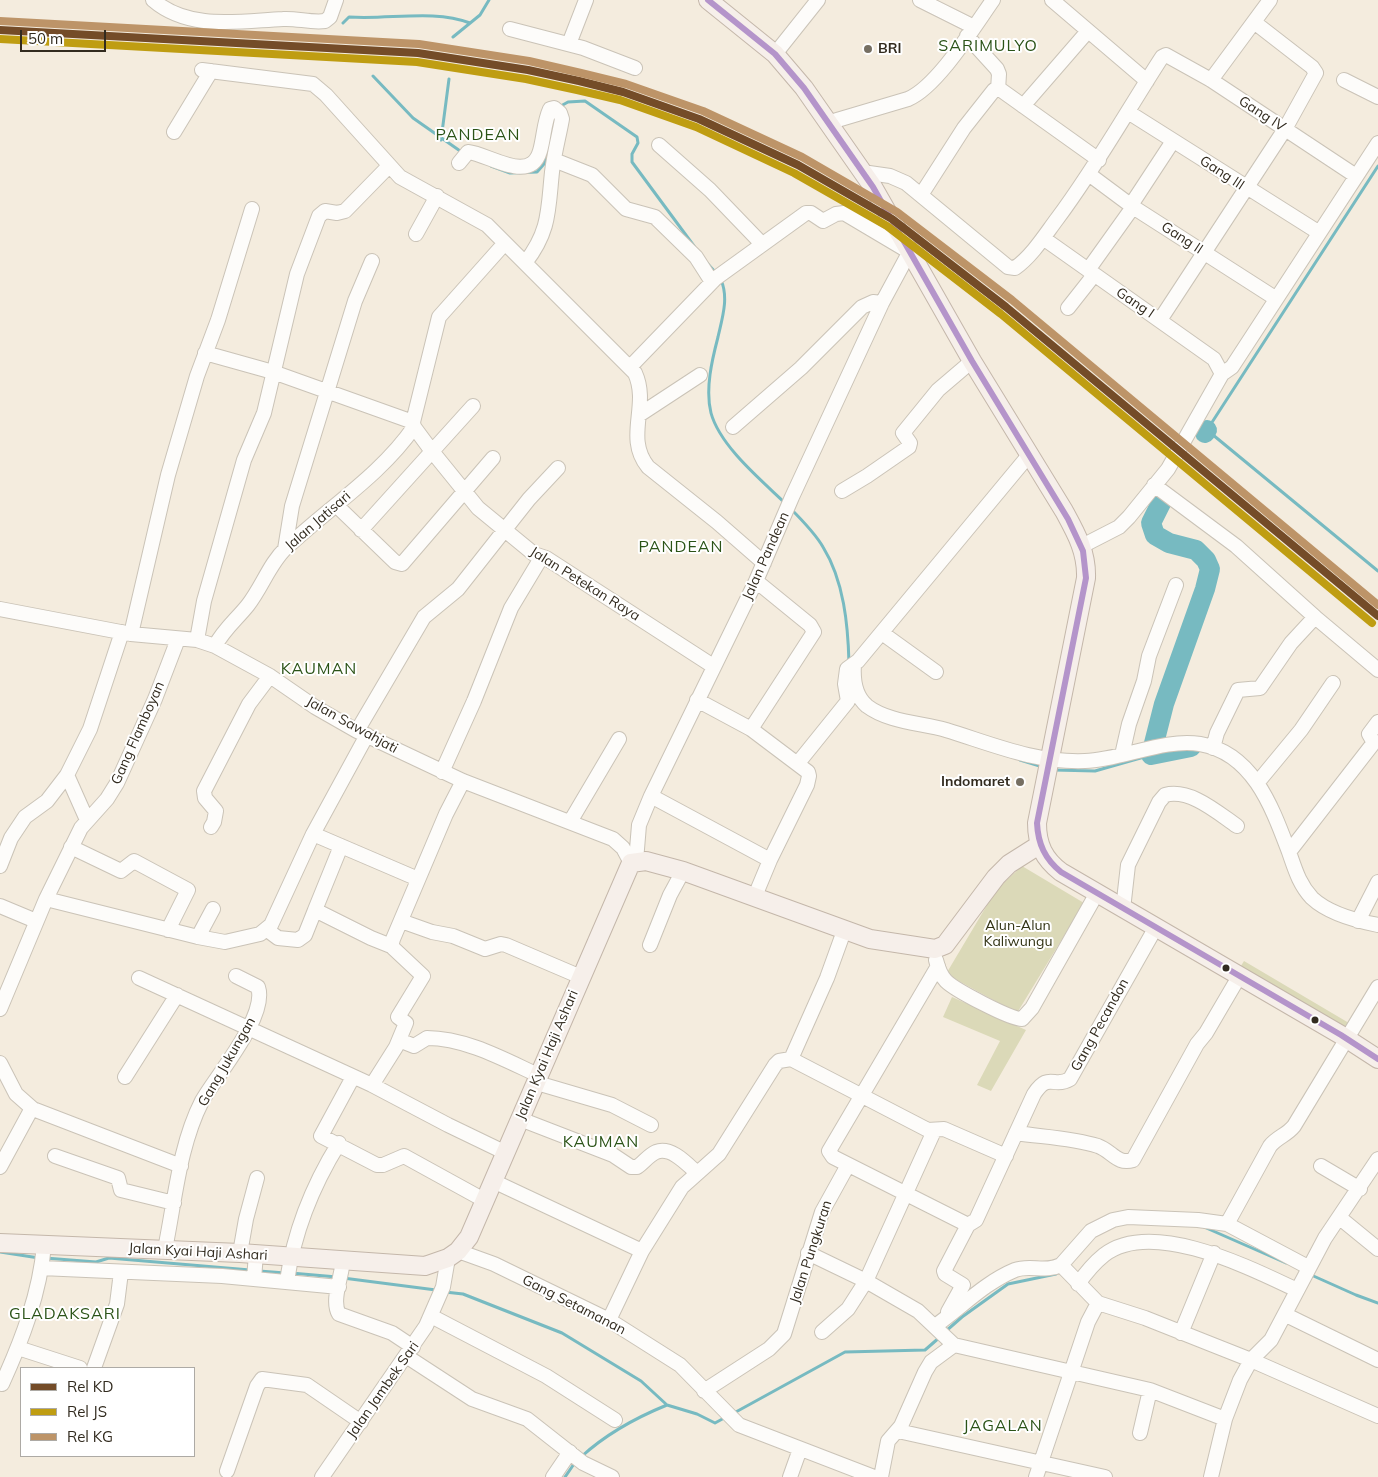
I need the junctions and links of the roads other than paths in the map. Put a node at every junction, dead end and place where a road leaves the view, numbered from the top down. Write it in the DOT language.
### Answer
graph roads {
  1 [pos="153,0"];
  2 [pos="336,0"];
  3 [pos="586,0"];
  4 [pos="708,0"];
  5 [pos="818,0"];
  6 [pos="920,0"];
  7 [pos="993,0"];
  8 [pos="1052,0"];
  9 [pos="1270,0"];
  10 [pos="1254,22"];
  11 [pos="510,29"];
  12 [pos="971,31"];
  13 [pos="1088,31"];
  14 [pos="569,44"];
  15 [pos="776,54"];
  16 [pos="634,68"];
  17 [pos="1211,80"];
  18 [pos="1344,80"];
  19 [pos="1147,81"];
  20 [pos="998,90"];
  21 [pos="1378,97"];
  22 [pos="1023,106"];
  23 [pos="1128,112"];
  24 [pos="827,123"];
  25 [pos="1285,129"];
  26 [pos="174,132"];
  27 [pos="1173,141"];
  28 [pos="1378,143"];
  29 [pos="659,145"];
  30 [pos="463,157"];
  31 [pos="554,160"];
  32 [pos="1099,160"];
  33 [pos="389,166"];
  34 [pos="862,172"];
  35 [pos="1090,175"];
  36 [pos="1356,176"];
  37 [pos="1247,188"];
  38 [pos="921,194"];
  39 [pos="437,196"];
  40 [pos="1132,206"];
  41 [pos="252,209"];
  42 [pos="1318,232"];
  43 [pos="416,234"];
  44 [pos="1043,238"];
  45 [pos="504,244"];
  46 [pos="762,244"];
  47 [pos="909,252"];
  48 [pos="1205,253"];
  49 [pos="372,261"];
  50 [pos="525,263"];
  51 [pos="1091,272"];
  52 [pos="718,277"];
  53 [pos="1275,298"];
  54 [pos="882,303"];
  55 [pos="1068,308"];
  56 [pos="1160,320"];
  57 [pos="205,353"];
  58 [pos="972,361"];
  59 [pos="630,367"];
  60 [pos="273,372"];
  61 [pos="1222,374"];
  62 [pos="700,375"];
  63 [pos="328,390"];
  64 [pos="473,406"];
  65 [pos="639,415"];
  66 [pos="413,424"];
  67 [pos="732,427"];
  68 [pos="431,450"];
  69 [pos="1029,454"];
  70 [pos="493,458"];
  71 [pos="558,468"];
  72 [pos="1154,485"];
  73 [pos="466,491"];
  74 [pos="842,491"];
  75 [pos="337,506"];
  76 [pos="506,529"];
  77 [pos="361,530"];
  78 [pos="1082,546"];
  79 [pos="285,549"];
  80 [pos="542,558"];
  81 [pos="764,563"];
  82 [pos="756,581"];
  83 [pos="1176,585"];
  84 [pos="0,609"];
  85 [pos="1314,617"];
  86 [pos="127,633"];
  87 [pos="882,633"];
  88 [pos="178,639"];
  89 [pos="196,640"];
  90 [pos="215,646"];
  91 [pos="713,666"];
  92 [pos="851,667"];
  93 [pos="1378,670"];
  94 [pos="936,672"];
  95 [pos="270,676"];
  96 [pos="1333,683"];
  97 [pos="697,700"];
  98 [pos="1378,722"];
  99 [pos="750,729"];
  100 [pos="362,733"];
  101 [pos="619,739"];
  102 [pos="1213,748"];
  103 [pos="1122,755"];
  104 [pos="798,763"];
  105 [pos="1048,766"];
  106 [pos="442,772"];
  107 [pos="68,775"];
  108 [pos="463,782"];
  109 [pos="1258,782"];
  110 [pos="651,796"];
  111 [pos="87,820"];
  112 [pos="570,822"];
  113 [pos="1237,826"];
  114 [pos="211,827"];
  115 [pos="313,834"];
  116 [pos="6,835"];
  117 [pos="1039,845"];
  118 [pos="341,846"];
  119 [pos="71,847"];
  120 [pos="1289,852"];
  121 [pos="770,860"];
  122 [pos="633,862"];
  123 [pos="0,866"];
  124 [pos="683,871"];
  125 [pos="418,879"];
  126 [pos="1378,882"];
  127 [pos="1097,893"];
  128 [pos="755,896"];
  129 [pos="46,899"];
  130 [pos="0,906"];
  131 [pos="212,909"];
  132 [pos="1123,909"];
  133 [pos="315,910"];
  134 [pos="36,921"];
  135 [pos="401,921"];
  136 [pos="1358,921"];
  137 [pos="1378,925"];
  138 [pos="1156,927"];
  139 [pos="266,929"];
  140 [pos="168,930"];
  141 [pos="844,931"];
  142 [pos="198,937"];
  143 [pos="650,945"];
  144 [pos="391,946"];
  145 [pos="936,958"];
  146 [pos="1240,975"];
  147 [pos="236,976"];
  148 [pos="581,977"];
  149 [pos="139,978"];
  150 [pos="1378,987"];
  151 [pos="177,995"];
  152 [pos="0,1009"];
  153 [pos="249,1027"];
  154 [pos="1347,1039"];
  155 [pos="399,1040"];
  156 [pos="791,1059"];
  157 [pos="1378,1059"];
  158 [pos="0,1063"];
  159 [pos="125,1077"];
  160 [pos="353,1077"];
  161 [pos="539,1079"];
  162 [pos="372,1085"];
  163 [pos="0,1087"];
  164 [pos="16,1094"];
  165 [pos="862,1095"];
  166 [pos="32,1108"];
  167 [pos="520,1119"];
  168 [pos="651,1125"];
  169 [pos="934,1131"];
  170 [pos="1016,1133"];
  171 [pos="339,1143"];
  172 [pos="504,1152"];
  173 [pos="55,1156"];
  174 [pos="1006,1156"];
  175 [pos="1378,1159"];
  176 [pos="848,1165"];
  177 [pos="182,1166"];
  178 [pos="1321,1166"];
  179 [pos="0,1167"];
  180 [pos="697,1173"];
  181 [pos="257,1178"];
  182 [pos="493,1181"];
  183 [pos="1360,1189"];
  184 [pos="906,1195"];
  185 [pos="484,1200"];
  186 [pos="174,1203"];
  187 [pos="1340,1218"];
  188 [pos="1227,1224"];
  189 [pos="968,1225"];
  190 [pos="0,1243"];
  191 [pos="44,1248"];
  192 [pos="165,1249"];
  193 [pos="1378,1249"];
  194 [pos="642,1251"];
  195 [pos="808,1253"];
  196 [pos="1214,1253"];
  197 [pos="200,1255"];
  198 [pos="453,1255"];
  199 [pos="223,1256"];
  200 [pos="251,1256"];
  201 [pos="290,1261"];
  202 [pos="343,1264"];
  203 [pos="1062,1266"];
  204 [pos="41,1267"];
  205 [pos="1307,1268"];
  206 [pos="121,1272"];
  207 [pos="197,1275"];
  208 [pos="222,1276"];
  209 [pos="254,1279"];
  210 [pos="288,1281"];
  211 [pos="866,1281"];
  212 [pos="1075,1282"];
  213 [pos="340,1285"];
  214 [pos="1298,1288"];
  215 [pos="1098,1303"];
  216 [pos="1286,1315"];
  217 [pos="431,1316"];
  218 [pos="609,1320"];
  219 [pos="939,1325"];
  220 [pos="822,1332"];
  221 [pos="1181,1333"];
  222 [pos="952,1343"];
  223 [pos="18,1348"];
  224 [pos="410,1351"];
  225 [pos="1251,1360"];
  226 [pos="1378,1360"];
  227 [pos="77,1367"];
  228 [pos="94,1367"];
  229 [pos="1071,1371"];
  230 [pos="2,1384"];
  231 [pos="1150,1390"];
  232 [pos="704,1391"];
  233 [pos="1378,1416"];
  234 [pos="1225,1419"];
  235 [pos="615,1420"];
  236 [pos="360,1422"];
  237 [pos="898,1431"];
  238 [pos="1140,1433"];
  239 [pos="800,1449"];
  240 [pos="575,1456"];
  241 [pos="1041,1464"];
  242 [pos="227,1470"];
  243 [pos="322,1477"];
  244 [pos="553,1477"];
  245 [pos="612,1477"];
  246 [pos="790,1477"];
  247 [pos="874,1477"];
  248 [pos="881,1477"];
  249 [pos="1036,1477"];
  250 [pos="1105,1477"];
  251 [pos="1212,1477"];
  1 -- 2 [label="street"];
  3 -- 14 [label="street"];
  4 -- 15 [label="main road"];
  5 -- 15 [label="street"];
  6 -- 12 [label="street"];
  7 -- 12 [label="street"];
  8 -- 13 [label="street"];
  9 -- 10 [label="street"];
  10 -- 17 [label="street"];
  10 -- 25 [label="street"];
  11 -- 14 [label="street"];
  12 -- 20 [label="street"];
  12 -- 24 [label="street"];
  13 -- 19 [label="street"];
  13 -- 22 [label="street"];
  14 -- 16 [label="street"];
  15 -- 24 [label="main road"];
  17 -- 19 [label="street, Gang IV"];
  17 -- 25 [label="street, Gang IV"];
  18 -- 21 [label="street"];
  19 -- 23 [label="street"];
  20 -- 22 [label="street"];
  20 -- 38 [label="street"];
  22 -- 32 [label="street"];
  23 -- 27 [label="street, Gang III"];
  23 -- 32 [label="street"];
  24 -- 34 [label="main road"];
  25 -- 36 [label="street, Gang IV"];
  25 -- 37 [label="street"];
  26 -- 33 [label="street"];
  27 -- 37 [label="street, Gang III"];
  27 -- 40 [label="street"];
  28 -- 36 [label="street"];
  29 -- 46 [label="street"];
  30 -- 31 [label="street"];
  31 -- 50 [label="street"];
  31 -- 52 [label="street"];
  32 -- 35 [label="street"];
  33 -- 39 [label="street"];
  33 -- 60 [label="street"];
  34 -- 38 [label="street"];
  34 -- 47 [label="main road"];
  35 -- 40 [label="street, Gang II"];
  35 -- 44 [label="street"];
  36 -- 42 [label="street"];
  37 -- 42 [label="street, Gang III"];
  37 -- 48 [label="street"];
  38 -- 44 [label="street"];
  39 -- 43 [label="street"];
  39 -- 45 [label="street"];
  40 -- 48 [label="street, Gang II"];
  40 -- 51 [label="street"];
  41 -- 57 [label="street"];
  42 -- 53 [label="street"];
  44 -- 51 [label="street, Gang I"];
  45 -- 50 [label="street"];
  45 -- 66 [label="street"];
  46 -- 47 [label="street"];
  46 -- 52 [label="street"];
  47 -- 54 [label="street, Jalan Pandean"];
  47 -- 58 [label="main road"];
  48 -- 53 [label="street, Gang II"];
  48 -- 56 [label="street"];
  49 -- 63 [label="street"];
  50 -- 59 [label="street"];
  51 -- 55 [label="street"];
  51 -- 56 [label="street, Gang I"];
  52 -- 59 [label="street"];
  53 -- 61 [label="street"];
  54 -- 67 [label="street"];
  54 -- 81 [label="street, Jalan Pandean"];
  56 -- 61 [label="street, Gang I"];
  57 -- 60 [label="street"];
  57 -- 86 [label="street"];
  58 -- 69 [label="main road"];
  58 -- 74 [label="street"];
  59 -- 65 [label="street"];
  60 -- 63 [label="street"];
  60 -- 89 [label="street"];
  61 -- 72 [label="street"];
  62 -- 65 [label="street"];
  63 -- 66 [label="street"];
  63 -- 79 [label="street"];
  64 -- 68 [label="street"];
  65 -- 81 [label="street"];
  66 -- 68 [label="street, Jalan Petekan Raya"];
  66 -- 75 [label="street, Jalan Jatisari"];
  68 -- 73 [label="street, Jalan Petekan Raya"];
  68 -- 77 [label="street"];
  69 -- 78 [label="main road"];
  69 -- 87 [label="street"];
  70 -- 73 [label="street"];
  71 -- 76 [label="street"];
  72 -- 78 [label="street"];
  72 -- 85 [label="street"];
  73 -- 76 [label="street, Jalan Petekan Raya"];
  73 -- 77 [label="street"];
  75 -- 77 [label="street"];
  75 -- 79 [label="street, Jalan Jatisari"];
  76 -- 80 [label="street, Jalan Petekan Raya"];
  76 -- 100 [label="street"];
  78 -- 105 [label="main road"];
  79 -- 90 [label="street, Jalan Jatisari"];
  80 -- 91 [label="street, Jalan Petekan Raya"];
  80 -- 106 [label="street"];
  81 -- 82 [label="street, Jalan Pandean"];
  82 -- 91 [label="street, Jalan Pandean"];
  82 -- 99 [label="street"];
  83 -- 103 [label="street"];
  84 -- 86 [label="street, Jalan Sawahjati"];
  85 -- 93 [label="street"];
  85 -- 102 [label="street"];
  86 -- 88 [label="street, Jalan Sawahjati"];
  86 -- 107 [label="street"];
  87 -- 92 [label="street"];
  87 -- 94 [label="street"];
  88 -- 89 [label="street, Jalan Sawahjati"];
  88 -- 111 [label="street, Gang Flamboyan"];
  89 -- 90 [label="street, Jalan Sawahjati"];
  90 -- 95 [label="street, Jalan Sawahjati"];
  91 -- 97 [label="street, Jalan Pandean"];
  92 -- 104 [label="street"];
  92 -- 105 [label="street"];
  95 -- 100 [label="street, Jalan Sawahjati"];
  95 -- 114 [label="street"];
  96 -- 109 [label="street"];
  97 -- 99 [label="street"];
  97 -- 110 [label="street, Jalan Pandean"];
  98 -- 120 [label="street"];
  99 -- 104 [label="street"];
  100 -- 106 [label="street, Jalan Sawahjati"];
  100 -- 115 [label="street"];
  101 -- 112 [label="street"];
  102 -- 103 [label="street"];
  102 -- 109 [label="street"];
  103 -- 105 [label="street"];
  104 -- 121 [label="street"];
  105 -- 117 [label="main road"];
  106 -- 108 [label="street, Jalan Sawahjati"];
  107 -- 111 [label="street"];
  107 -- 116 [label="street"];
  108 -- 112 [label="street, Jalan Sawahjati"];
  108 -- 125 [label="street"];
  109 -- 120 [label="street"];
  110 -- 121 [label="street"];
  110 -- 122 [label="street, Jalan Pandean"];
  111 -- 119 [label="street, Gang Flamboyan"];
  112 -- 122 [label="street, Jalan Sawahjati"];
  113 -- 132 [label="street"];
  115 -- 118 [label="street"];
  115 -- 139 [label="street"];
  116 -- 123 [label="street"];
  117 -- 127 [label="main road"];
  117 -- 145 [label="main road"];
  118 -- 125 [label="street"];
  118 -- 133 [label="street"];
  119 -- 129 [label="street, Gang Flamboyan"];
  119 -- 140 [label="street"];
  120 -- 136 [label="street"];
  121 -- 128 [label="street"];
  122 -- 124 [label="main road"];
  122 -- 148 [label="main road, Jalan Kyai Haji Ashari"];
  124 -- 128 [label="main road"];
  124 -- 143 [label="street"];
  125 -- 135 [label="street"];
  126 -- 136 [label="street"];
  127 -- 132 [label="main road"];
  127 -- 145 [label="street"];
  128 -- 141 [label="main road"];
  129 -- 134 [label="street, Gang Flamboyan"];
  129 -- 140 [label="street"];
  130 -- 134 [label="street"];
  131 -- 142 [label="street"];
  132 -- 138 [label="main road"];
  133 -- 139 [label="street"];
  133 -- 144 [label="street"];
  134 -- 152 [label="street, Gang Flamboyan"];
  135 -- 144 [label="street"];
  135 -- 148 [label="street"];
  136 -- 137 [label="street"];
  138 -- 146 [label="main road"];
  138 -- 170 [label="street, Gang Pecandon"];
  139 -- 142 [label="street"];
  140 -- 142 [label="street"];
  141 -- 145 [label="main road"];
  141 -- 156 [label="street"];
  144 -- 155 [label="street"];
  145 -- 165 [label="street"];
  146 -- 154 [label="main road"];
  146 -- 170 [label="street"];
  147 -- 153 [label="street, Gang Jukungan"];
  148 -- 161 [label="main road, Jalan Kyai Haji Ashari"];
  149 -- 151 [label="street"];
  150 -- 154 [label="street"];
  151 -- 153 [label="street"];
  151 -- 159 [label="street"];
  153 -- 160 [label="street"];
  153 -- 177 [label="street, Gang Jukungan"];
  154 -- 157 [label="main road"];
  154 -- 188 [label="street"];
  155 -- 161 [label="street"];
  155 -- 162 [label="street"];
  156 -- 165 [label="street"];
  156 -- 180 [label="street"];
  158 -- 164 [label="street"];
  160 -- 162 [label="street"];
  160 -- 171 [label="street"];
  161 -- 167 [label="main road, Jalan Kyai Haji Ashari"];
  161 -- 168 [label="street"];
  162 -- 172 [label="street"];
  163 -- 164 [label="street"];
  164 -- 166 [label="street"];
  165 -- 169 [label="street"];
  165 -- 176 [label="street"];
  166 -- 177 [label="street"];
  166 -- 179 [label="street"];
  167 -- 172 [label="main road, Jalan Kyai Haji Ashari"];
  167 -- 180 [label="street"];
  169 -- 174 [label="street"];
  169 -- 184 [label="street"];
  170 -- 174 [label="street, Gang Pecandon"];
  171 -- 185 [label="street"];
  171 -- 201 [label="street"];
  172 -- 182 [label="main road, Jalan Kyai Haji Ashari"];
  173 -- 186 [label="street"];
  174 -- 189 [label="street, Gang Pecandon"];
  175 -- 183 [label="street"];
  176 -- 184 [label="street"];
  176 -- 195 [label="street, Jalan Pungkuran"];
  177 -- 186 [label="street, Gang Jukungan"];
  178 -- 183 [label="street"];
  180 -- 194 [label="street"];
  181 -- 200 [label="street"];
  182 -- 185 [label="main road, Jalan Kyai Haji Ashari"];
  182 -- 194 [label="street"];
  183 -- 187 [label="street"];
  184 -- 189 [label="street"];
  184 -- 211 [label="street"];
  185 -- 198 [label="main road, Jalan Kyai Haji Ashari"];
  186 -- 192 [label="street, Gang Jukungan"];
  187 -- 193 [label="street"];
  187 -- 205 [label="street"];
  188 -- 203 [label="street"];
  188 -- 205 [label="street"];
  189 -- 219 [label="street, Gang Pecandon"];
  190 -- 191 [label="main road, Jalan Kyai Haji Ashari"];
  191 -- 192 [label="main road, Jalan Kyai Haji Ashari"];
  191 -- 204 [label="street"];
  192 -- 197 [label="main road, Jalan Kyai Haji Ashari"];
  194 -- 218 [label="street"];
  195 -- 211 [label="street"];
  195 -- 232 [label="street, Jalan Pungkuran"];
  196 -- 212 [label="street"];
  196 -- 214 [label="street"];
  196 -- 221 [label="street"];
  197 -- 199 [label="main road, Jalan Kyai Haji Ashari"];
  197 -- 207 [label="street"];
  198 -- 202 [label="main road, Jalan Kyai Haji Ashari"];
  198 -- 217 [label="street, Jalan Jambek Sari"];
  198 -- 218 [label="street, Gang Setamanan"];
  199 -- 200 [label="main road, Jalan Kyai Haji Ashari"];
  199 -- 208 [label="street"];
  200 -- 201 [label="main road, Jalan Kyai Haji Ashari"];
  200 -- 209 [label="street"];
  201 -- 202 [label="main road, Jalan Kyai Haji Ashari"];
  201 -- 210 [label="street"];
  202 -- 213 [label="street"];
  203 -- 212 [label="street"];
  203 -- 219 [label="street"];
  204 -- 206 [label="street"];
  204 -- 223 [label="street"];
  205 -- 214 [label="street"];
  206 -- 207 [label="street"];
  206 -- 228 [label="street"];
  207 -- 208 [label="street"];
  208 -- 209 [label="street"];
  209 -- 210 [label="street"];
  210 -- 213 [label="street"];
  211 -- 219 [label="street"];
  211 -- 220 [label="street"];
  212 -- 215 [label="street"];
  213 -- 224 [label="street"];
  214 -- 216 [label="street"];
  215 -- 221 [label="street"];
  215 -- 229 [label="street"];
  216 -- 225 [label="street"];
  216 -- 226 [label="street"];
  217 -- 224 [label="street, Jalan Jambek Sari"];
  217 -- 235 [label="street"];
  218 -- 232 [label="street, Gang Setamanan"];
  219 -- 222 [label="street"];
  221 -- 225 [label="street"];
  222 -- 229 [label="street"];
  222 -- 237 [label="street"];
  223 -- 227 [label="street"];
  223 -- 230 [label="street"];
  224 -- 236 [label="street, Jalan Jambek Sari"];
  224 -- 240 [label="street"];
  225 -- 233 [label="street"];
  225 -- 234 [label="street"];
  229 -- 231 [label="street"];
  229 -- 241 [label="street"];
  231 -- 234 [label="street"];
  231 -- 238 [label="street"];
  232 -- 239 [label="street, Gang Setamanan"];
  234 -- 251 [label="street"];
  236 -- 242 [label="street"];
  236 -- 243 [label="street, Jalan Jambek Sari"];
  237 -- 241 [label="street"];
  237 -- 248 [label="street"];
  239 -- 246 [label="street"];
  239 -- 247 [label="street"];
  240 -- 244 [label="street"];
  240 -- 245 [label="street"];
  241 -- 249 [label="street"];
  241 -- 250 [label="street"];
}
